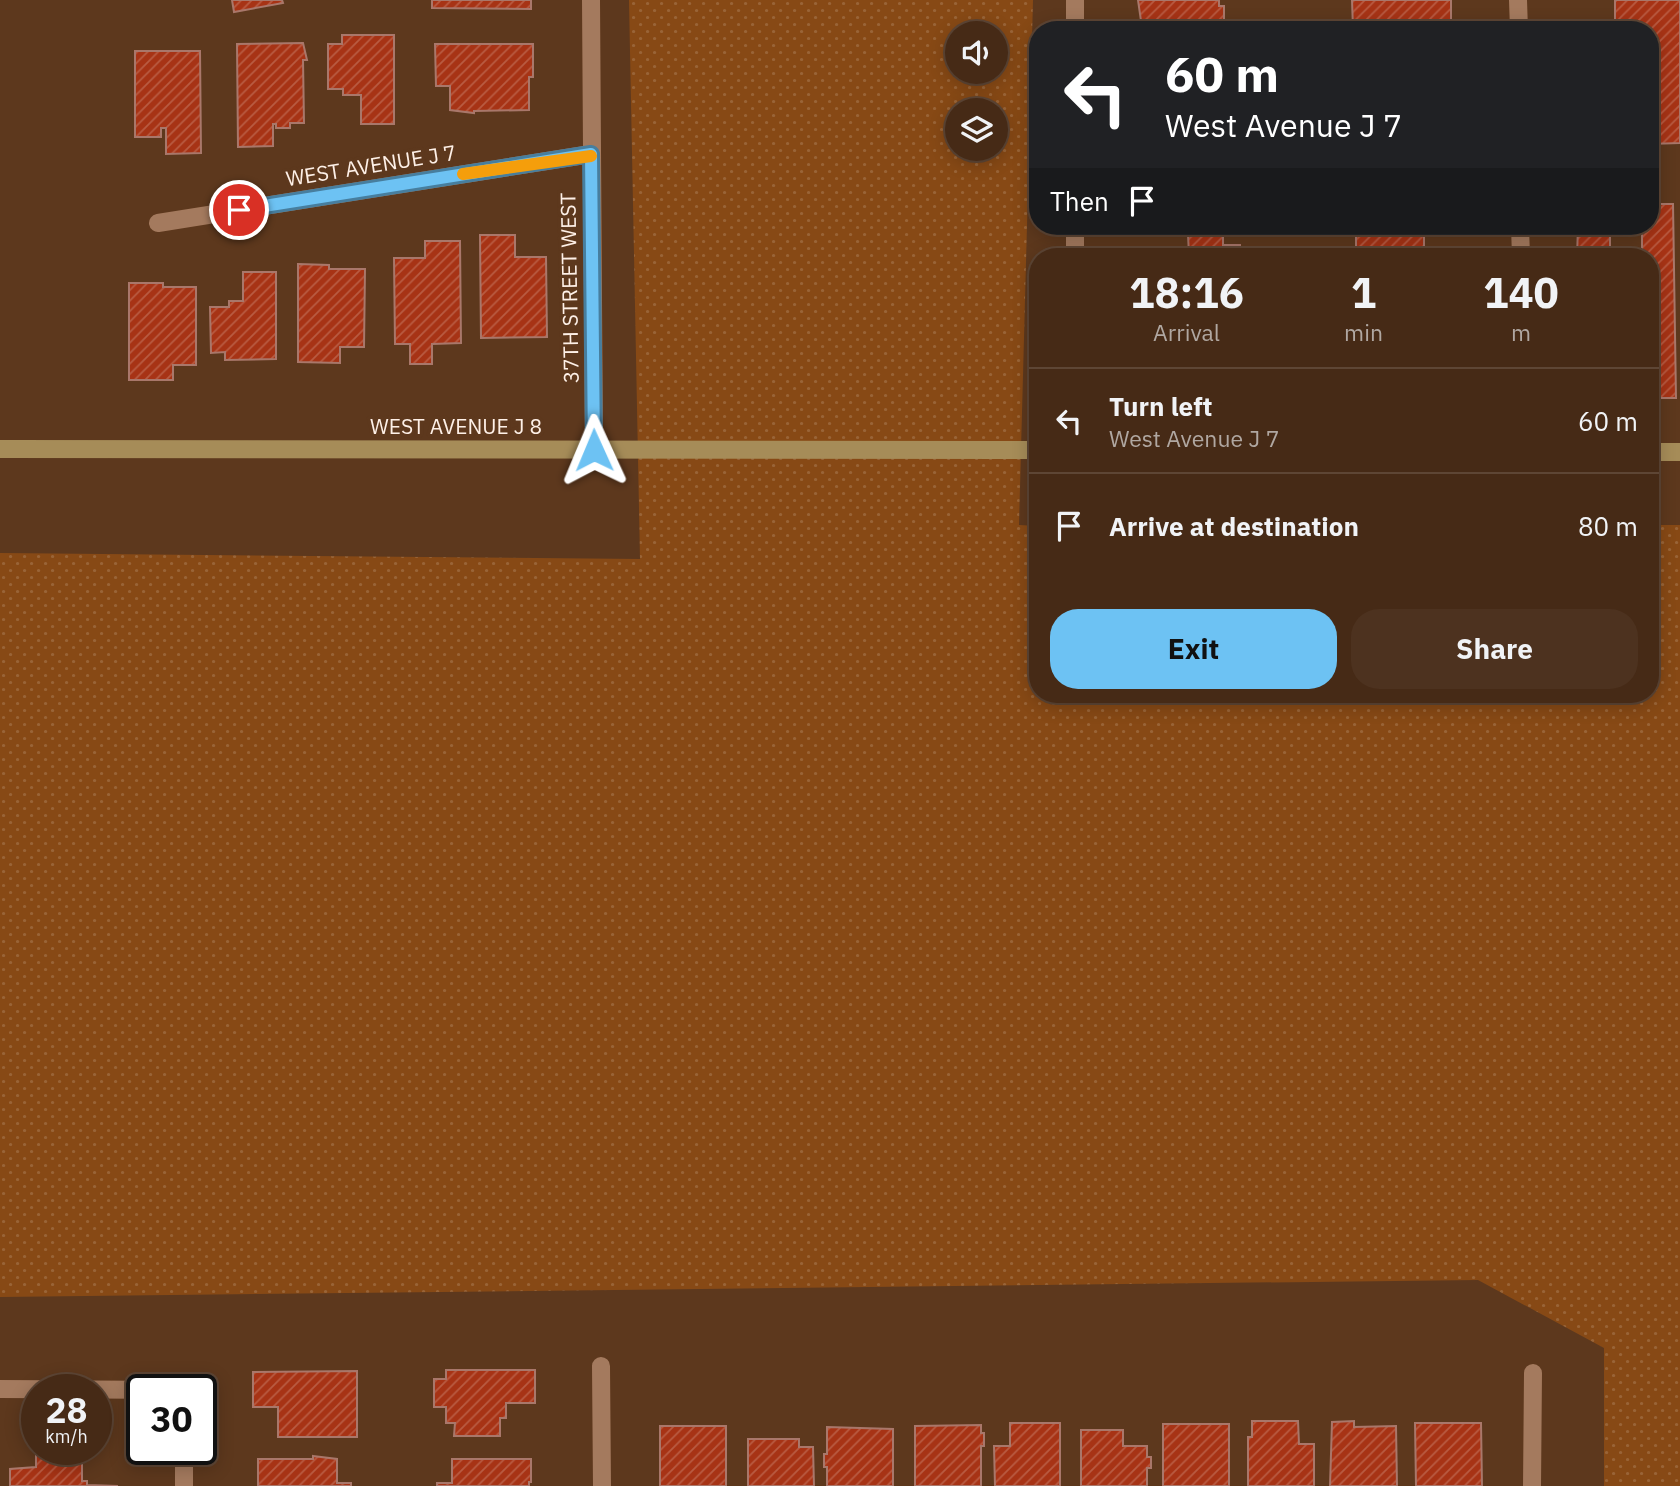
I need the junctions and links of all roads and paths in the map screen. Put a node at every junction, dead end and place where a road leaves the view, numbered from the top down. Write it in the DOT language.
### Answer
graph roads {
  1 [pos="591,0"];
  2 [pos="1074,0"];
  3 [pos="1518,0"];
  4 [pos="1074,21"];
  5 [pos="1519,21"];
  6 [pos="591,154"];
  7 [pos="158,223"];
  8 [pos="0,449"];
  9 [pos="594,450"];
  10 [pos="1029,450"];
  11 [pos="1659,452"];
  12 [pos="1680,453"];
  13 [pos="601,1366"];
  14 [pos="1533,1373"];
  15 [pos="126,1389"];
  16 [pos="0,1390"];
  17 [pos="184,1465"];
  18 [pos="184,1486"];
  19 [pos="602,1486"];
  20 [pos="1532,1486"];
  1 -- 6 [label="street, 37TH STREET WEST"];
  2 -- 4 [label="street"];
  3 -- 5 [label="street"];
  6 -- 7 [label="street, WEST AVENUE J 7"];
  6 -- 9 [label="street, 37TH STREET WEST"];
  8 -- 9 [label="street, WEST AVENUE J 8"];
  9 -- 10 [label="street, WEST AVENUE J 8"];
  11 -- 12 [label="street"];
  13 -- 19 [label="street"];
  14 -- 20 [label="street"];
  15 -- 16 [label="street"];
  17 -- 18 [label="street"];
}
